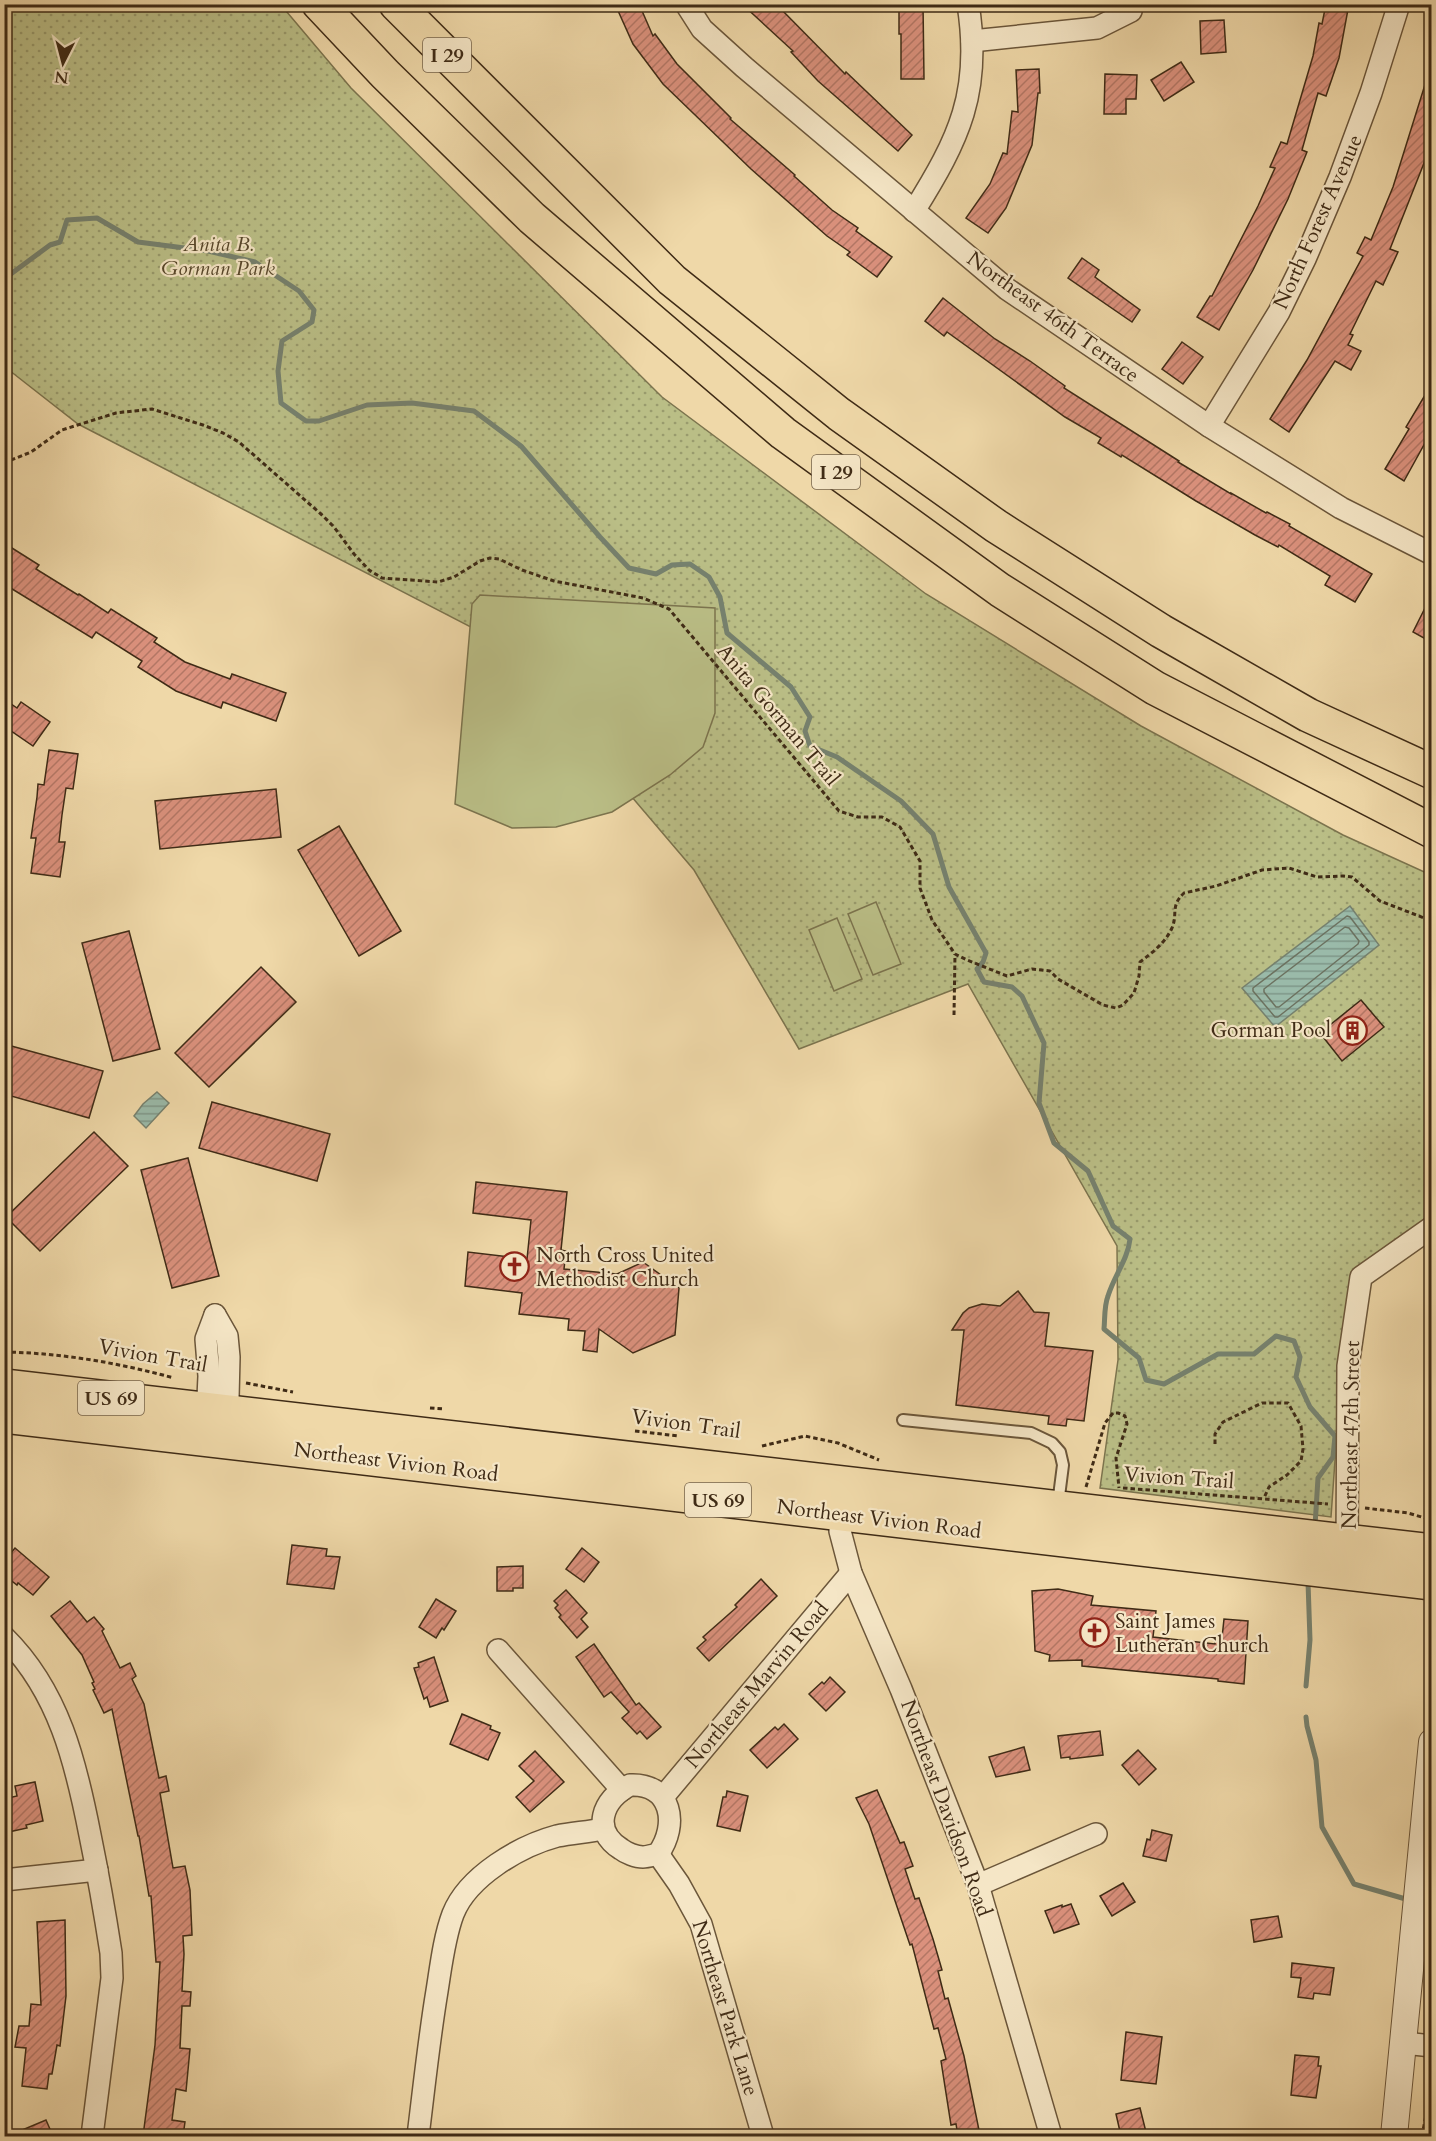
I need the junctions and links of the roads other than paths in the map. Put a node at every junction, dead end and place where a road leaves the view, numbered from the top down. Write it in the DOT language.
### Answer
graph roads {
  1 [pos="319,4"];
  2 [pos="396,4"];
  3 [pos="429,4"];
  4 [pos="687,4"];
  5 [pos="968,4"];
  6 [pos="1399,4"];
  7 [pos="1131,11"];
  8 [pos="972,41"];
  9 [pos="498,105"];
  10 [pos="914,211"];
  11 [pos="1209,426"];
  12 [pos="1430,550"];
  13 [pos="1431,772"];
  14 [pos="1431,831"];
  15 [pos="1431,1227"];
  16 [pos="4,1386"];
  17 [pos="217,1404"];
  18 [pos="4,1416"];
  19 [pos="903,1420"];
  20 [pos="399,1431"];
  21 [pos="363,1458"];
  22 [pos="842,1499"];
  23 [pos="1054,1516"];
  24 [pos="1431,1551"];
  25 [pos="1347,1557"];
  26 [pos="851,1573"];
  27 [pos="1431,1583"];
  28 [pos="4,1637"];
  29 [pos="498,1650"];
  30 [pos="1431,1742"];
  31 [pos="622,1790"];
  32 [pos="663,1797"];
  33 [pos="603,1829"];
  34 [pos="1096,1834"];
  35 [pos="657,1854"];
  36 [pos="97,1870"];
  37 [pos="4,1880"];
  38 [pos="978,1885"];
  39 [pos="1404,2043"];
  40 [pos="1431,2046"];
  41 [pos="93,2136"];
  42 [pos="418,2136"];
  43 [pos="763,2136"];
  44 [pos="1051,2136"];
  45 [pos="1394,2136"];
  1 -- 14 [label="main road, I 29"];
  2 -- 9 [label="main road, I 29"];
  3 -- 9 [label="main road"];
  4 -- 10 [label="street, Northeast 46th Terrace"];
  5 -- 8 [label="street"];
  6 -- 11 [label="street, North Forest Avenue"];
  7 -- 8 [label="street"];
  8 -- 10 [label="street"];
  9 -- 13 [label="main road, I 29"];
  10 -- 11 [label="street, Northeast 46th Terrace"];
  11 -- 12 [label="street, Northeast 46th Terrace"];
  15 -- 25 [label="street, Northeast 47th Street"];
  16 -- 17 [label="main road, Northeast Vivion Road / US 69"];
  17 -- 18 [label="main road, Northeast Vivion Road / US 69"];
  17 -- 20 [label="main road, Northeast Vivion Road / US 69"];
  17 -- 21 [label="main road, Northeast Vivion Road / US 69"];
  19 -- 23 [label="lane"];
  20 -- 21 [label="main road"];
  20 -- 22 [label="main road, Northeast Vivion Road / US 69"];
  21 -- 22 [label="main road, Northeast Vivion Road / US 69"];
  22 -- 23 [label="main road, Northeast Vivion Road / US 69"];
  22 -- 26 [label="street, Northeast Davidson Road"];
  23 -- 25 [label="main road, Northeast Vivion Road / US 69"];
  24 -- 25 [label="main road, Northeast Vivion Road / US 69"];
  25 -- 27 [label="main road, Northeast Vivion Road / US 69"];
  26 -- 32 [label="street, Northeast Marvin Road"];
  26 -- 38 [label="street, Northeast Davidson Road"];
  28 -- 36 [label="street"];
  29 -- 31 [label="street"];
  30 -- 39 [label="street"];
  31 -- 32 [label="street"];
  31 -- 33 [label="street"];
  32 -- 35 [label="street"];
  33 -- 35 [label="street"];
  33 -- 42 [label="street"];
  34 -- 38 [label="street"];
  35 -- 43 [label="street, Northeast Park Lane"];
  36 -- 37 [label="street"];
  36 -- 41 [label="street"];
  38 -- 44 [label="street, Northeast Davidson Road"];
  39 -- 40 [label="street"];
  39 -- 45 [label="street"];
}
